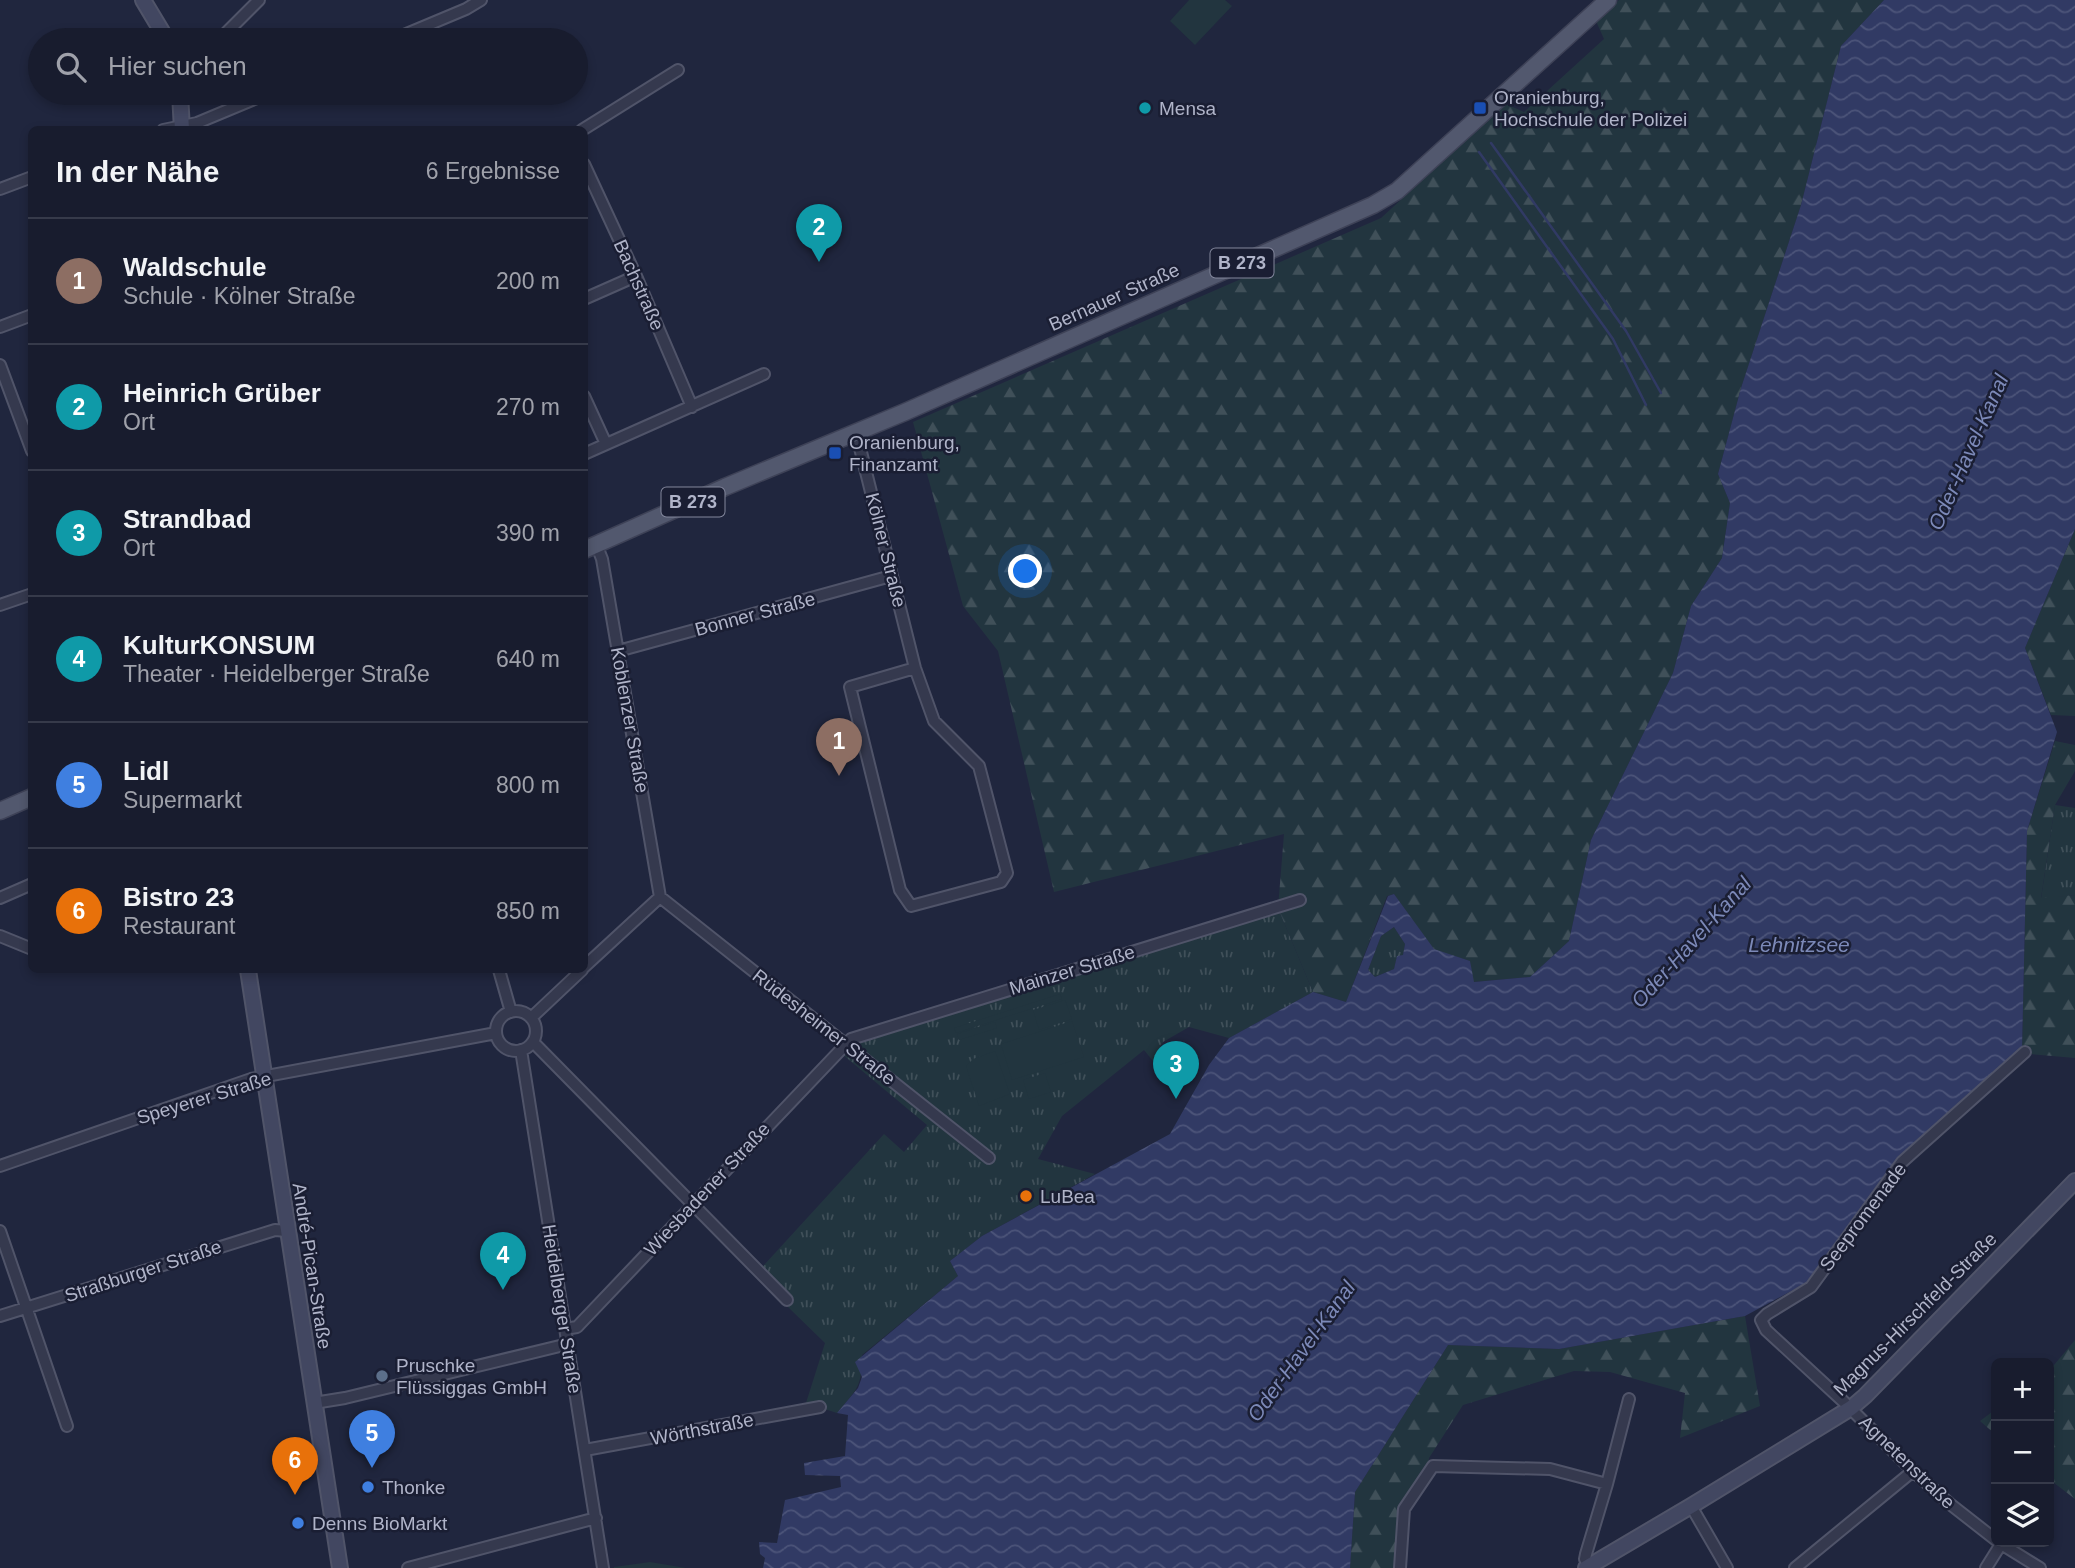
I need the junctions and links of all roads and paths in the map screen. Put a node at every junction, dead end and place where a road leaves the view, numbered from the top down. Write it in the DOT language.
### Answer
graph roads {
  1 [pos="143,0"];
  2 [pos="260,0"];
  3 [pos="481,0"];
  4 [pos="1608,0"];
  5 [pos="160,28"];
  6 [pos="231,28"];
  7 [pos="421,28"];
  8 [pos="678,69"];
  9 [pos="181,105"];
  10 [pos="240,105"];
  11 [pos="182,126"];
  12 [pos="186,126"];
  13 [pos="588,126"];
  14 [pos="588,173"];
  15 [pos="28,178"];
  16 [pos="0,189"];
  17 [pos="636,276"];
  18 [pos="588,297"];
  19 [pos="28,316"];
  20 [pos="0,327"];
  21 [pos="0,365"];
  22 [pos="764,374"];
  23 [pos="588,405"];
  24 [pos="692,407"];
  25 [pos="856,432"];
  26 [pos="28,440"];
  27 [pos="606,444"];
  28 [pos="588,452"];
  29 [pos="590,547"];
  30 [pos="891,576"];
  31 [pos="28,595"];
  32 [pos="0,605"];
  33 [pos="618,651"];
  34 [pos="915,668"];
  35 [pos="28,799"];
  36 [pos="0,811"];
  37 [pos="28,886"];
  38 [pos="660,897"];
  39 [pos="0,898"];
  40 [pos="1300,900"];
  41 [pos="0,936"];
  42 [pos="28,947"];
  43 [pos="588,963"];
  44 [pos="247,973"];
  45 [pos="500,973"];
  46 [pos="578,973"];
  47 [pos="511,1012"];
  48 [pos="531,1018"];
  49 [pos="496,1033"];
  50 [pos="533,1042"];
  51 [pos="845,1043"];
  52 [pos="521,1050"];
  53 [pos="2025,1052"];
  54 [pos="263,1077"];
  55 [pos="989,1158"];
  56 [pos="0,1166"];
  57 [pos="2075,1181"];
  58 [pos="692,1204"];
  59 [pos="0,1231"];
  60 [pos="287,1231"];
  61 [pos="787,1300"];
  62 [pos="26,1308"];
  63 [pos="0,1316"];
  64 [pos="1761,1320"];
  65 [pos="565,1329"];
  66 [pos="568,1344"];
  67 [pos="1629,1399"];
  68 [pos="314,1403"];
  69 [pos="820,1407"];
  70 [pos="1851,1408"];
  71 [pos="67,1426"];
  72 [pos="585,1450"];
  73 [pos="1913,1471"];
  74 [pos="1607,1484"];
  75 [pos="1691,1506"];
  76 [pos="596,1518"];
  77 [pos="1991,1536"];
  78 [pos="1996,1547"];
  79 [pos="2007,1547"];
  80 [pos="1587,1567"];
  81 [pos="340,1568"];
  82 [pos="408,1568"];
  83 [pos="603,1568"];
  84 [pos="1399,1568"];
  85 [pos="1727,1568"];
  86 [pos="1795,1568"];
  87 [pos="1986,1568"];
  88 [pos="2040,1568"];
  1 -- 5 [label="street"];
  2 -- 6 [label="street"];
  3 -- 7 [label="street"];
  4 -- 25 [label="main road, Bernauer Straße / B 273"];
  8 -- 13 [label="street"];
  9 -- 11 [label="street"];
  10 -- 12 [label="street"];
  14 -- 17 [label="street, Bachstraße"];
  15 -- 16 [label="street"];
  17 -- 18 [label="street"];
  17 -- 24 [label="street, Bachstraße"];
  19 -- 20 [label="street"];
  21 -- 26 [label="street"];
  22 -- 24 [label="street"];
  23 -- 27 [label="street"];
  24 -- 27 [label="street"];
  25 -- 29 [label="main road, Bernauer Straße / B 273"];
  25 -- 30 [label="street, Kölner Straße"];
  27 -- 28 [label="street"];
  29 -- 33 [label="street, Koblenzer Straße"];
  30 -- 33 [label="street, Bonner Straße"];
  30 -- 34 [label="street, Kölner Straße"];
  31 -- 32 [label="street"];
  33 -- 38 [label="street, Koblenzer Straße"];
  34 -- 34 [label="street, Kölner Straße"];
  35 -- 36 [label="main road"];
  37 -- 39 [label="street"];
  38 -- 43 [label="street"];
  38 -- 51 [label="street, Rüdesheimer Straße"];
  40 -- 51 [label="street, Mainzer Straße"];
  41 -- 42 [label="street"];
  44 -- 54 [label="street, André-Pican-Straße"];
  45 -- 47 [label="street"];
  46 -- 48 [label="street"];
  47 -- 48 [label="street"];
  47 -- 49 [label="street"];
  48 -- 50 [label="street"];
  49 -- 52 [label="street"];
  49 -- 54 [label="street, Speyerer Straße"];
  50 -- 52 [label="street"];
  50 -- 58 [label="street"];
  51 -- 55 [label="street, Rüdesheimer Straße"];
  51 -- 58 [label="street, Wiesbadener Straße"];
  52 -- 65 [label="street, Heidelberger Straße"];
  53 -- 64 [label="street, Seepromenade"];
  54 -- 56 [label="street, Speyerer Straße"];
  54 -- 60 [label="street, André-Pican-Straße"];
  57 -- 70 [label="street, Magnus-Hirschfeld-Straße"];
  58 -- 61 [label="street"];
  58 -- 65 [label="street, Wiesbadener Straße"];
  59 -- 62 [label="street"];
  60 -- 62 [label="street, Straßburger Straße"];
  60 -- 68 [label="street, André-Pican-Straße"];
  62 -- 63 [label="street, Straßburger Straße"];
  62 -- 71 [label="street"];
  64 -- 70 [label="street, Agnetenstraße"];
  65 -- 66 [label="street, Heidelberger Straße"];
  66 -- 68 [label="street"];
  66 -- 72 [label="street, Heidelberger Straße"];
  67 -- 74 [label="street"];
  68 -- 81 [label="street, André-Pican-Straße"];
  69 -- 72 [label="street, Wörthstraße"];
  70 -- 73 [label="street, Agnetenstraße"];
  70 -- 75 [label="street, Magnus-Hirschfeld-Straße"];
  72 -- 76 [label="street, Heidelberger Straße"];
  73 -- 77 [label="street, Agnetenstraße"];
  73 -- 86 [label="street"];
  74 -- 80 [label="street"];
  74 -- 84 [label="street"];
  75 -- 80 [label="street, Magnus-Hirschfeld-Straße"];
  75 -- 85 [label="street"];
  76 -- 82 [label="street"];
  76 -- 83 [label="street, Heidelberger Straße"];
  78 -- 87 [label="street"];
  79 -- 88 [label="street, Agnetenstraße"];
}
